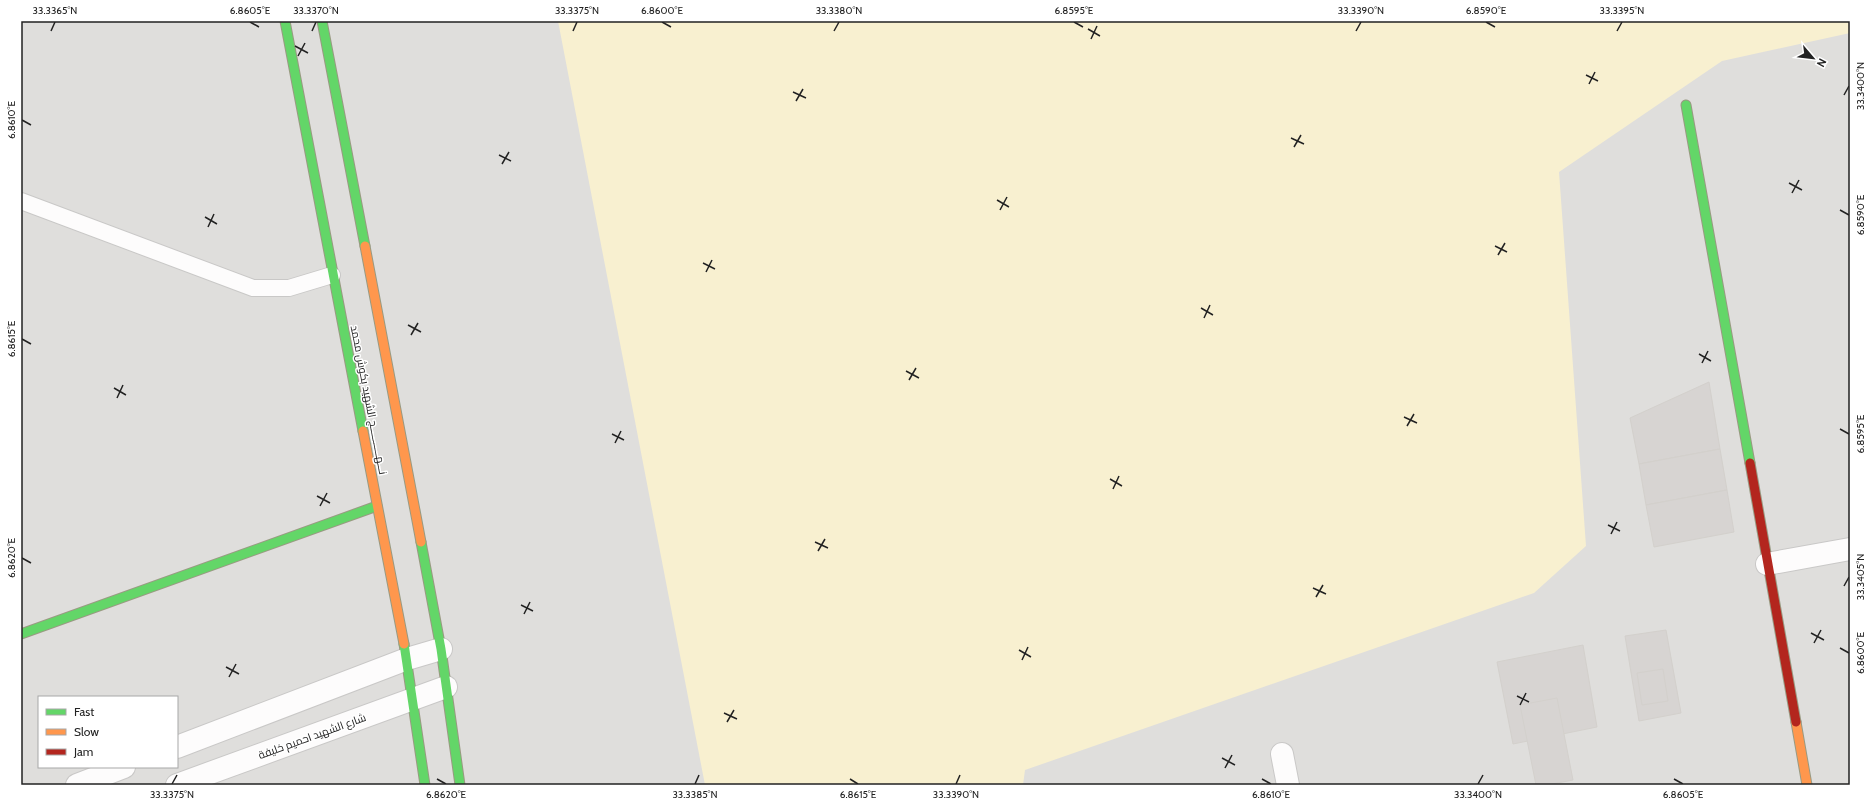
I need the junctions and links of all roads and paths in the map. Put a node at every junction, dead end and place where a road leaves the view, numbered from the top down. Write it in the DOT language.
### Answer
graph roads {
  1 [pos="285,21"];
  2 [pos="322,21"];
  3 [pos="1686,105"];
  4 [pos="21,202"];
  5 [pos="332,276"];
  6 [pos="377,506"];
  7 [pos="1850,549"];
  8 [pos="1767,564"];
  9 [pos="21,634"];
  10 [pos="441,649"];
  11 [pos="407,659"];
  12 [pos="446,687"];
  13 [pos="414,698"];
  14 [pos="178,747"];
  15 [pos="1282,754"];
  16 [pos="121,768"];
  17 [pos="77,785"];
  18 [pos="177,785"];
  19 [pos="425,785"];
  20 [pos="460,785"];
  21 [pos="1288,785"];
  22 [pos="1807,785"];
  1 -- 5 [label="street, نـــهـــــــــــج الشهيد بكوش محمد"];
  2 -- 10 [label="street"];
  3 -- 8 [label="street"];
  4 -- 5 [label="lane"];
  5 -- 6 [label="street, نـــهـــــــــــج الشهيد بكوش محمد"];
  6 -- 9 [label="street"];
  6 -- 11 [label="street, نـــهـــــــــــج الشهيد بكوش محمد"];
  7 -- 8 [label="street"];
  8 -- 22 [label="street"];
  10 -- 11 [label="street"];
  10 -- 12 [label="street"];
  11 -- 13 [label="street, نـــهـــــــــــج الشهيد بكوش محمد"];
  11 -- 14 [label="street"];
  12 -- 13 [label="street, شارع الشهيد احميم خليفة"];
  12 -- 20 [label="street"];
  13 -- 18 [label="street, شارع الشهيد احميم خليفة"];
  13 -- 19 [label="street, نـــهـــــــــــج الشهيد بكوش محمد"];
  15 -- 21 [label="street"];
  16 -- 17 [label="street"];
}
